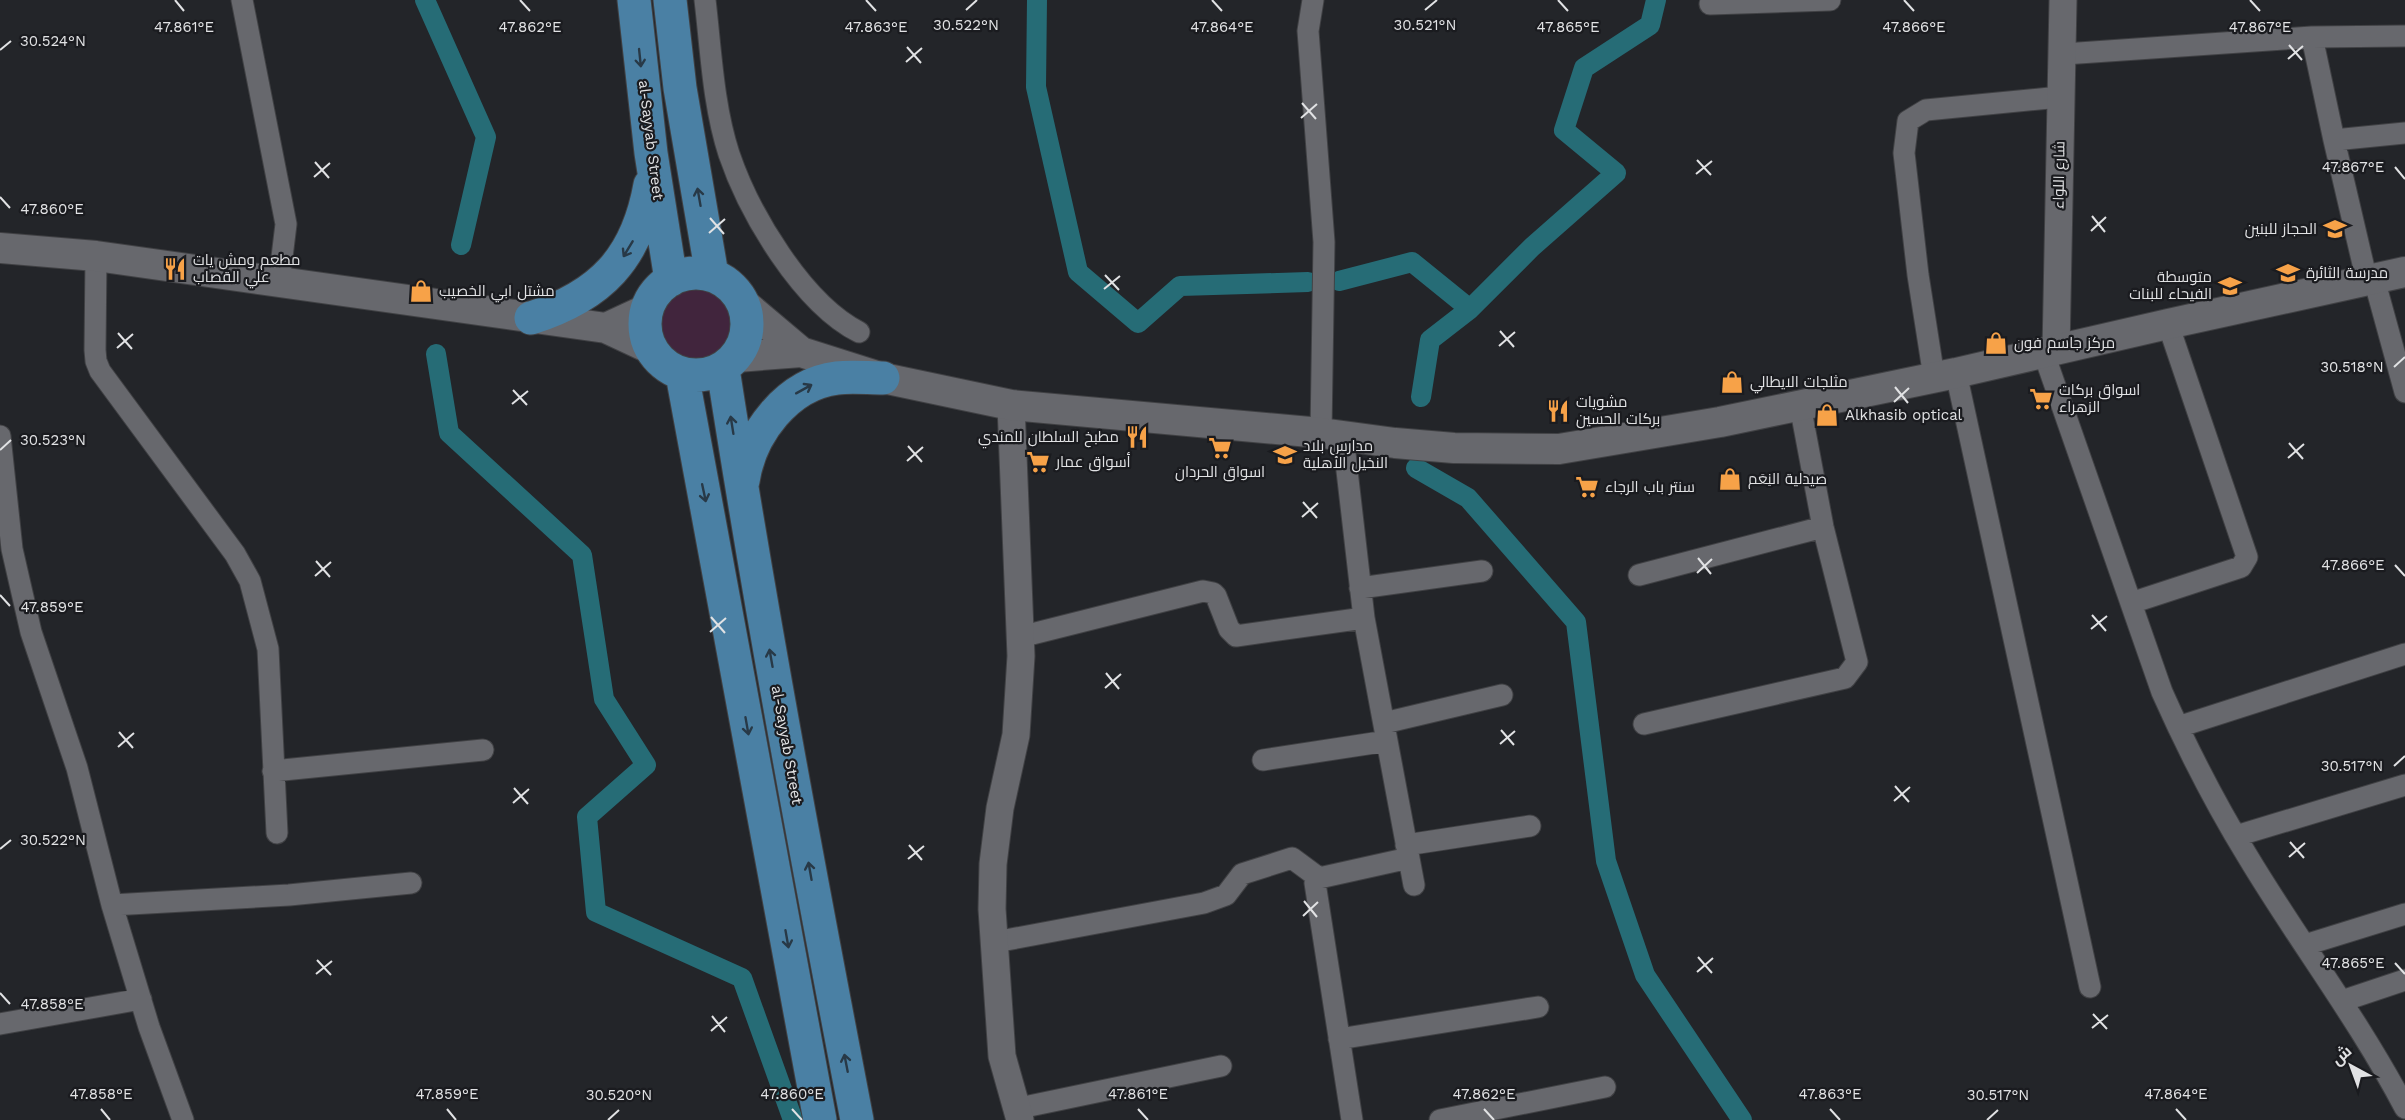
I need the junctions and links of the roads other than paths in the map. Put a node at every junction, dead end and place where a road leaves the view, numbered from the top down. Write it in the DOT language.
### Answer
graph roads {
  1 [pos="242,0"];
  2 [pos="634,0"];
  3 [pos="670,0"];
  4 [pos="705,0"];
  5 [pos="1313,0"];
  6 [pos="1830,0"];
  7 [pos="2063,0"];
  8 [pos="1710,4"];
  9 [pos="2405,36"];
  10 [pos="2312,37"];
  11 [pos="2064,54"];
  12 [pos="2060,97"];
  13 [pos="2405,132"];
  14 [pos="2334,140"];
  15 [pos="651,153"];
  16 [pos="0,248"];
  17 [pos="96,256"];
  18 [pos="2405,272"];
  19 [pos="712,275"];
  20 [pos="670,280"];
  21 [pos="2371,280"];
  22 [pos="279,282"];
  23 [pos="743,303"];
  24 [pos="647,309"];
  25 [pos="531,318"];
  26 [pos="2168,324"];
  27 [pos="606,328"];
  28 [pos="859,332"];
  29 [pos="651,349"];
  30 [pos="801,352"];
  31 [pos="2050,352"];
  32 [pos="730,363"];
  33 [pos="682,374"];
  34 [pos="1945,375"];
  35 [pos="884,378"];
  36 [pos="2405,392"];
  37 [pos="1011,405"];
  38 [pos="1800,405"];
  39 [pos="1332,434"];
  40 [pos="0,436"];
  41 [pos="741,489"];
  42 [pos="1822,527"];
  43 [pos="6,550"];
  44 [pos="1482,571"];
  45 [pos="1639,575"];
  46 [pos="1359,588"];
  47 [pos="2131,603"];
  48 [pos="1364,618"];
  49 [pos="1020,637"];
  50 [pos="2405,654"];
  51 [pos="1502,695"];
  52 [pos="1644,724"];
  53 [pos="2178,727"];
  54 [pos="1386,732"];
  55 [pos="483,750"];
  56 [pos="1263,760"];
  57 [pos="273,771"];
  58 [pos="2405,785"];
  59 [pos="1530,826"];
  60 [pos="277,833"];
  61 [pos="2236,836"];
  62 [pos="1407,852"];
  63 [pos="1319,878"];
  64 [pos="411,883"];
  65 [pos="1414,885"];
  66 [pos="112,905"];
  67 [pos="2405,914"];
  68 [pos="994,942"];
  69 [pos="2305,945"];
  70 [pos="2405,980"];
  71 [pos="2090,987"];
  72 [pos="141,999"];
  73 [pos="2342,1001"];
  74 [pos="1538,1007"];
  75 [pos="0,1023"];
  76 [pos="1339,1039"];
  77 [pos="1221,1066"];
  78 [pos="1605,1087"];
  79 [pos="2405,1108"];
  80 [pos="1507,1114"];
  81 [pos="1017,1115"];
  82 [pos="183,1120"];
  83 [pos="820,1120"];
  84 [pos="857,1120"];
  85 [pos="1352,1120"];
  86 [pos="1440,1120"];
  1 -- 22 [label="street"];
  2 -- 15 [label="main road, al-Sayyab Street, one-way"];
  19 -- 3 [label="main road, one-way"];
  4 -- 28 [label="street"];
  5 -- 39 [label="street"];
  6 -- 8 [label="street"];
  7 -- 11 [label="street, شارع اللواء"];
  9 -- 10 [label="street"];
  10 -- 11 [label="street"];
  10 -- 14 [label="street"];
  11 -- 12 [label="street, شارع اللواء"];
  12 -- 31 [label="street, شارع اللواء"];
  12 -- 34 [label="street"];
  13 -- 14 [label="street"];
  14 -- 21 [label="street"];
  15 -- 20 [label="main road, al-Sayyab Street"];
  15 -- 25 [label="main road, one-way"];
  16 -- 17 [label="main road"];
  17 -- 22 [label="main road"];
  17 -- 57 [label="street"];
  18 -- 21 [label="main road"];
  19 -- 20 [label="main road"];
  19 -- 23 [label="main road"];
  20 -- 24 [label="main road"];
  21 -- 26 [label="main road"];
  21 -- 36 [label="street"];
  22 -- 25 [label="main road"];
  23 -- 30 [label="main road"];
  23 -- 32 [label="main road"];
  24 -- 27 [label="main road"];
  24 -- 29 [label="main road"];
  25 -- 27 [label="main road"];
  26 -- 31 [label="main road"];
  26 -- 47 [label="street"];
  27 -- 29 [label="main road"];
  29 -- 33 [label="main road"];
  30 -- 32 [label="main road"];
  30 -- 35 [label="main road"];
  31 -- 34 [label="main road"];
  31 -- 47 [label="street"];
  32 -- 33 [label="main road"];
  41 -- 32 [label="main road, al-Sayyab Street, one-way"];
  33 -- 83 [label="main road, one-way"];
  34 -- 38 [label="main road"];
  34 -- 71 [label="street"];
  35 -- 37 [label="main road"];
  41 -- 35 [label="main road, one-way"];
  37 -- 39 [label="main road"];
  37 -- 49 [label="street"];
  38 -- 39 [label="main road"];
  38 -- 42 [label="street"];
  39 -- 46 [label="street"];
  40 -- 43 [label="street"];
  84 -- 41 [label="main road, al-Sayyab Street, one-way"];
  42 -- 45 [label="street"];
  42 -- 52 [label="street"];
  43 -- 66 [label="street"];
  44 -- 46 [label="street"];
  46 -- 48 [label="street"];
  47 -- 53 [label="street"];
  48 -- 49 [label="street"];
  48 -- 54 [label="street"];
  49 -- 68 [label="street"];
  50 -- 53 [label="street"];
  51 -- 54 [label="street"];
  53 -- 61 [label="street"];
  54 -- 56 [label="street"];
  54 -- 62 [label="street"];
  55 -- 57 [label="street"];
  57 -- 60 [label="street"];
  58 -- 61 [label="street"];
  59 -- 62 [label="street"];
  61 -- 69 [label="street"];
  62 -- 63 [label="street"];
  62 -- 65 [label="street"];
  63 -- 68 [label="street"];
  63 -- 76 [label="street"];
  64 -- 66 [label="street"];
  66 -- 72 [label="street"];
  67 -- 69 [label="street"];
  68 -- 81 [label="street"];
  69 -- 73 [label="street"];
  70 -- 73 [label="street"];
  72 -- 75 [label="street"];
  72 -- 82 [label="street"];
  73 -- 79 [label="street"];
  74 -- 76 [label="street"];
  76 -- 85 [label="street"];
  77 -- 81 [label="street"];
  78 -- 80 [label="street"];
  80 -- 86 [label="street"];
}
